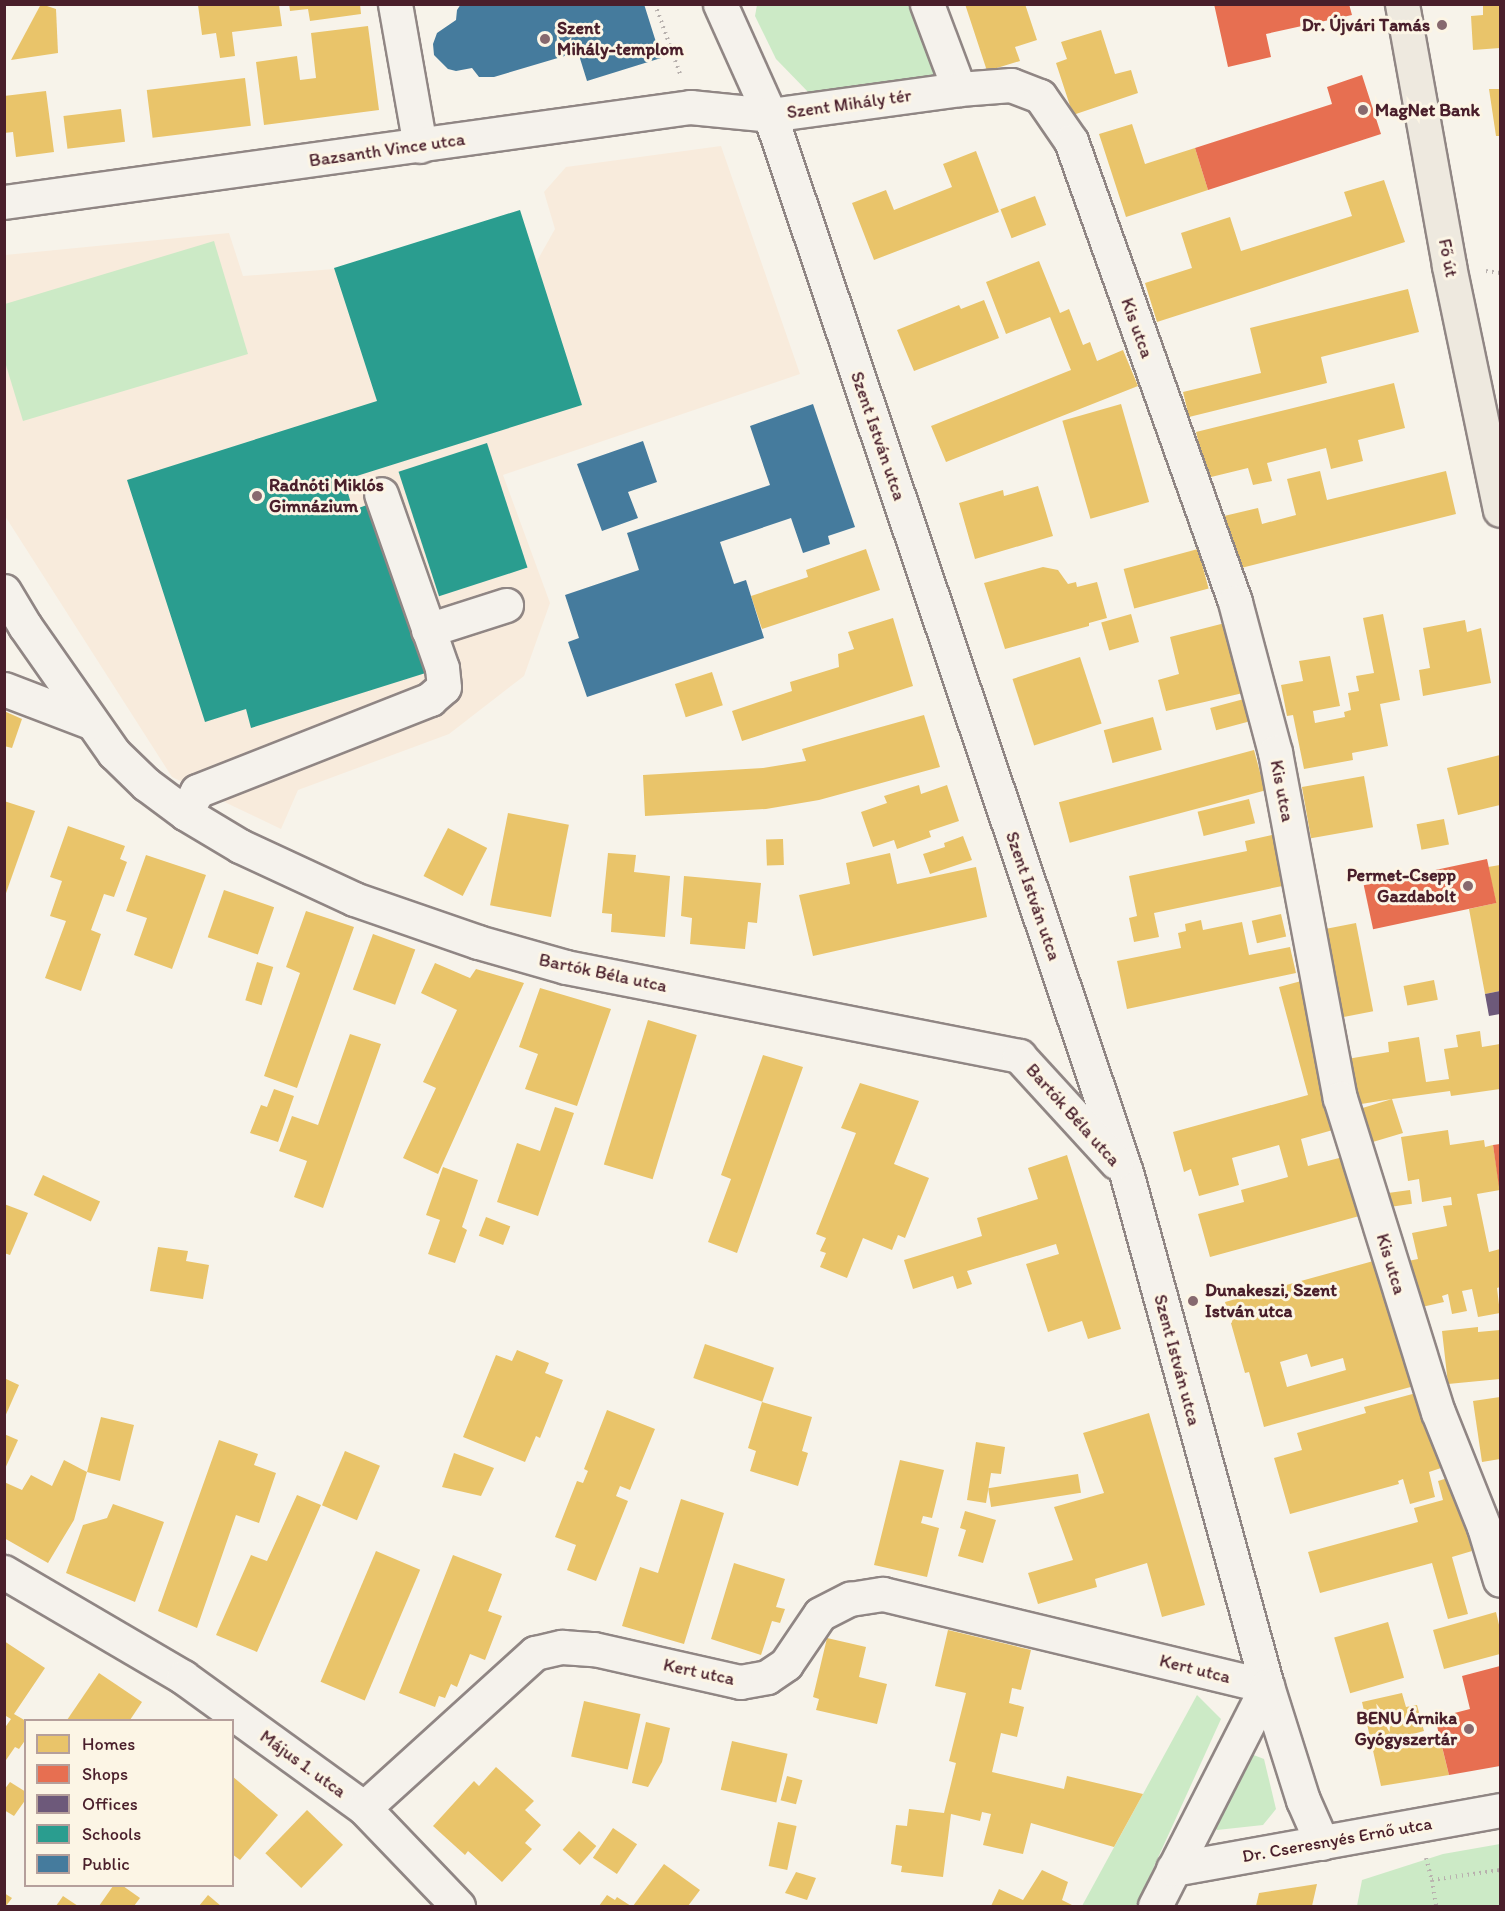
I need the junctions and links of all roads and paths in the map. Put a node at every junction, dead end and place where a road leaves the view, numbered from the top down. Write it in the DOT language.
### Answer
graph roads {
  1 [pos="395,4"];
  2 [pos="655,4"];
  3 [pos="720,4"];
  4 [pos="927,4"];
  5 [pos="1402,4"];
  6 [pos="676,60"];
  7 [pos="959,89"];
  8 [pos="770,115"];
  9 [pos="420,146"];
  10 [pos="4,202"];
  11 [pos="381,494"];
  12 [pos="1500,510"];
  13 [pos="4,591"];
  14 [pos="506,606"];
  15 [pos="428,630"];
  16 [pos="4,690"];
  17 [pos="90,722"];
  18 [pos="185,813"];
  19 [pos="1125,1172"];
  20 [pos="4,1572"];
  21 [pos="1500,1580"];
  22 [pos="1267,1686"];
  23 [pos="364,1808"];
  24 [pos="1500,1810"];
  25 [pos="1418,1827"];
  26 [pos="1322,1843"];
  27 [pos="1173,1869"];
  28 [pos="1500,1870"];
  29 [pos="1432,1880"];
  30 [pos="459,1906"];
  31 [pos="1155,1906"];
  32 [pos="1436,1906"];
  1 -- 9 [label="street"];
  2 -- 6 [label="path"];
  3 -- 8 [label="street, Szent Mihály tér"];
  4 -- 7 [label="street"];
  5 -- 12 [label="main road, Fő út"];
  7 -- 8 [label="street, Szent Mihály tér"];
  7 -- 21 [label="street, Kis utca"];
  8 -- 9 [label="street, Bazsanth Vince utca"];
  8 -- 19 [label="street, Szent István utca"];
  9 -- 10 [label="street, Bazsanth Vince utca"];
  11 -- 15 [label="street"];
  13 -- 17 [label="street, Bartók Béla utca"];
  14 -- 15 [label="street"];
  15 -- 18 [label="street"];
  16 -- 17 [label="street"];
  17 -- 18 [label="street, Bartók Béla utca"];
  18 -- 19 [label="street, Bartók Béla utca"];
  19 -- 22 [label="street, Szent István utca"];
  20 -- 23 [label="street, Május 1. utca"];
  22 -- 23 [label="street, Kert utca"];
  22 -- 26 [label="street, Szent István utca"];
  22 -- 27 [label="street"];
  23 -- 30 [label="street, Május 1. utca"];
  24 -- 25 [label="street, Dr. Cseresnyés Ernő utca"];
  25 -- 26 [label="street, Dr. Cseresnyés Ernő utca"];
  25 -- 29 [label="path"];
  26 -- 27 [label="street, Dr. Cseresnyés Ernő utca"];
  27 -- 31 [label="street"];
  28 -- 29 [label="path"];
  29 -- 32 [label="path"];
}
